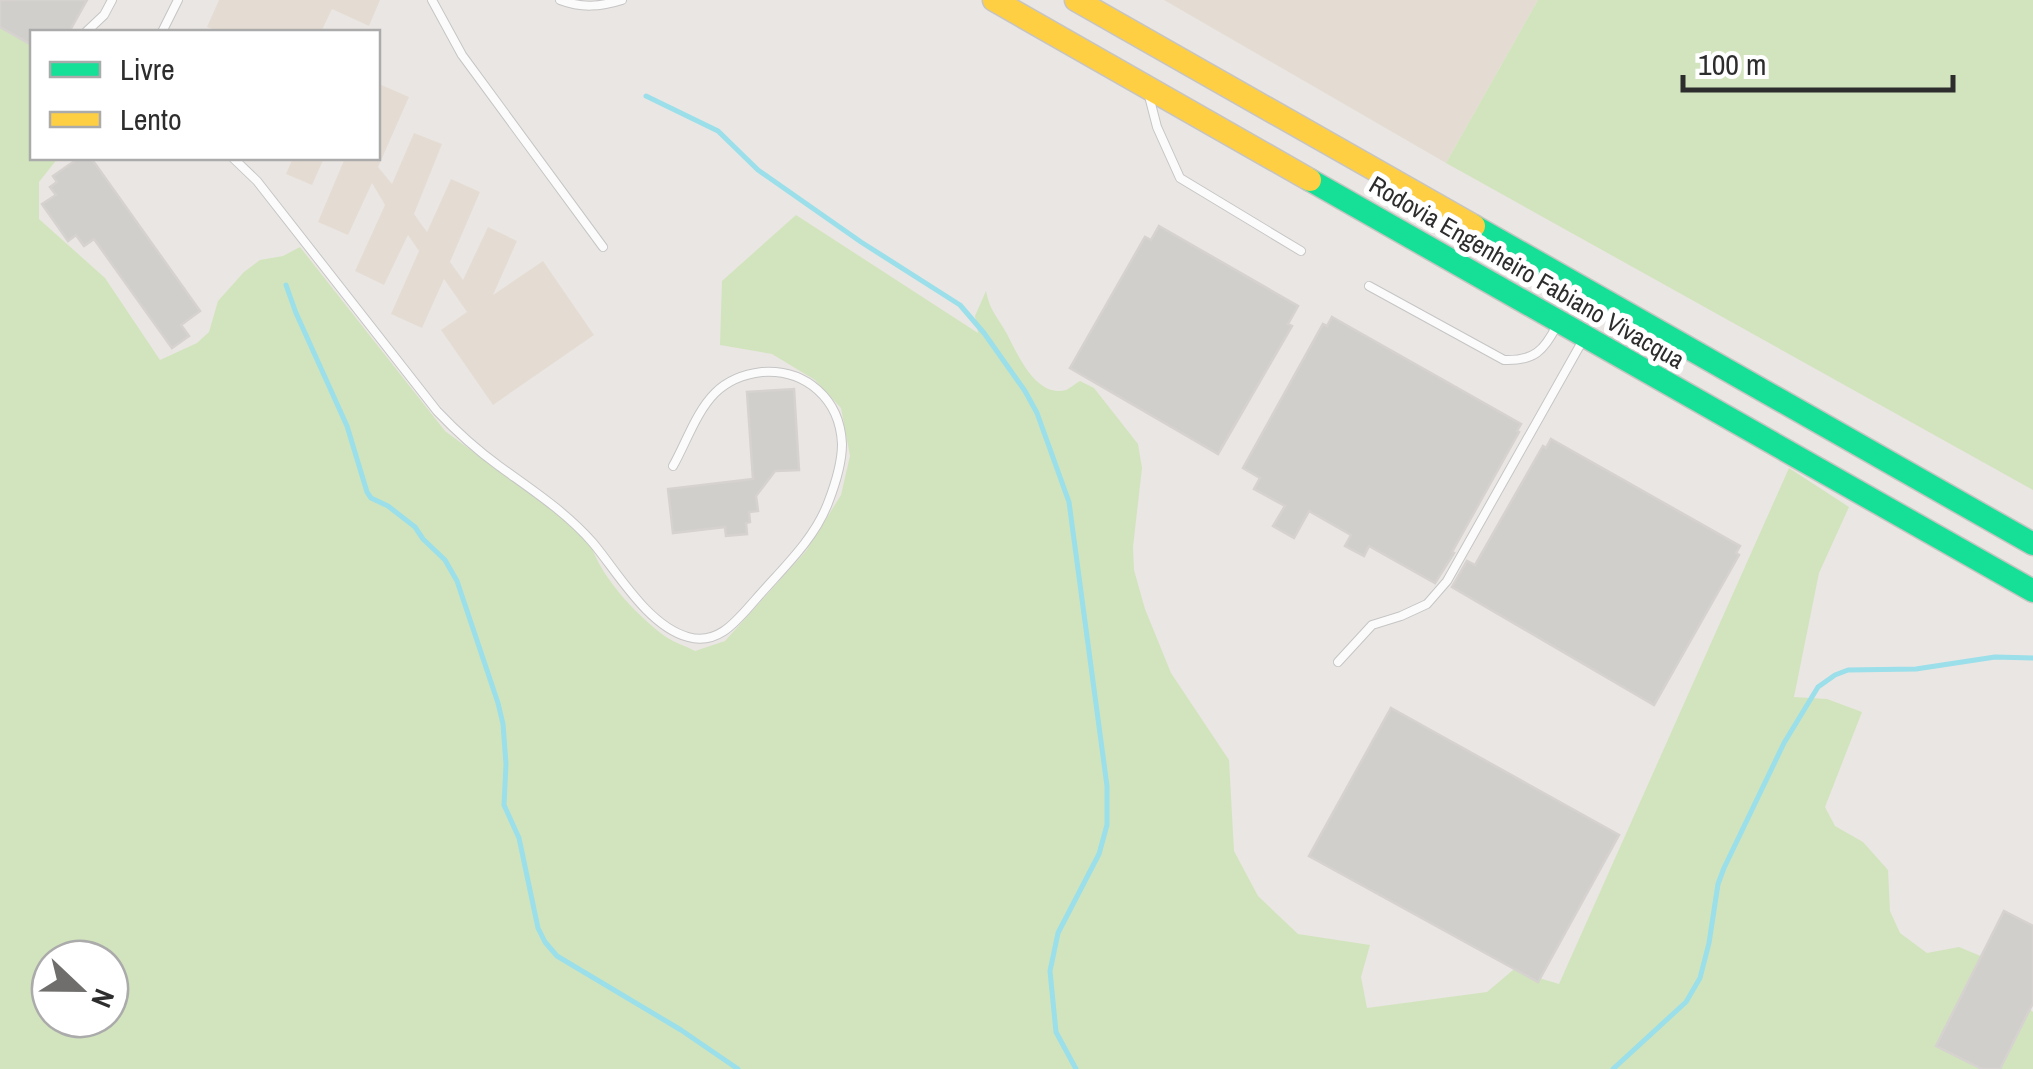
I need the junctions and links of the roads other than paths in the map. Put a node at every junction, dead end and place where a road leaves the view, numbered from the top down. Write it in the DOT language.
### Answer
graph roads {
  1 [pos="112,0"];
  2 [pos="178,0"];
  3 [pos="432,0"];
  4 [pos="560,0"];
  5 [pos="622,0"];
  6 [pos="994,0"];
  7 [pos="1076,0"];
  8 [pos="88,30"];
  9 [pos="163,30"];
  10 [pos="1146,86"];
  11 [pos="235,160"];
  12 [pos="604,247"];
  13 [pos="1301,251"];
  14 [pos="1369,286"];
  15 [pos="1559,321"];
  16 [pos="1585,336"];
  17 [pos="673,466"];
  18 [pos="1959,502"];
  19 [pos="2033,535"];
  20 [pos="2033,544"];
  21 [pos="1958,549"];
  22 [pos="2033,591"];
  23 [pos="2033,611"];
  24 [pos="1338,662"];
  1 -- 8 [label="lane"];
  2 -- 9 [label="lane"];
  3 -- 12 [label="lane"];
  4 -- 5 [label="lane"];
  6 -- 10 [label="highway, Rodovia Engenheiro Fabiano Vivacqua"];
  7 -- 18 [label="highway, Rodovia Engenheiro Fabiano Vivacqua"];
  10 -- 13 [label="lane"];
  10 -- 15 [label="highway, Rodovia Engenheiro Fabiano Vivacqua"];
  11 -- 17 [label="lane"];
  14 -- 15 [label="lane"];
  15 -- 16 [label="highway, Rodovia Engenheiro Fabiano Vivacqua"];
  16 -- 21 [label="highway, Rodovia Engenheiro Fabiano Vivacqua"];
  16 -- 24 [label="lane"];
  18 -- 19 [label="highway"];
  18 -- 20 [label="highway, Rodovia Engenheiro Fabiano Vivacqua"];
  21 -- 22 [label="highway, Rodovia Engenheiro Fabiano Vivacqua"];
  21 -- 23 [label="highway"];
}
